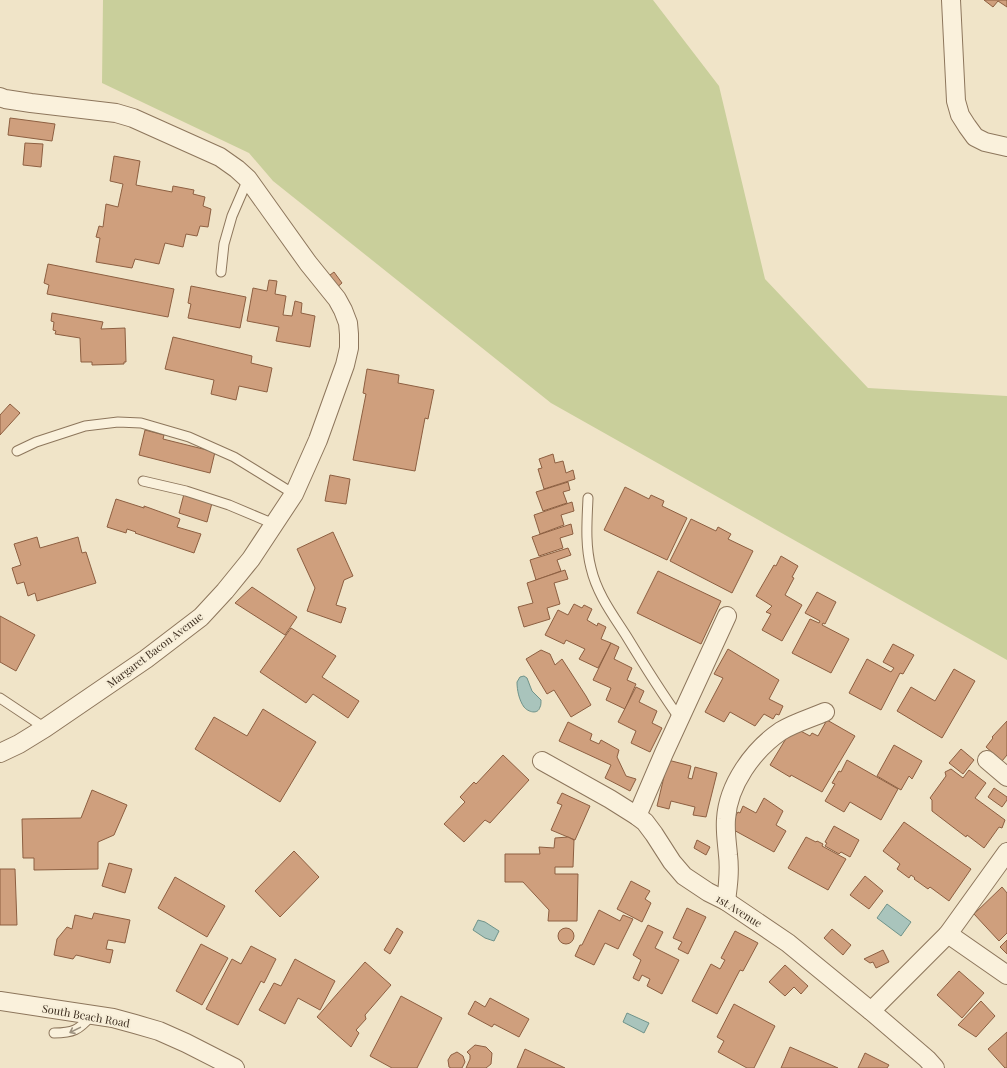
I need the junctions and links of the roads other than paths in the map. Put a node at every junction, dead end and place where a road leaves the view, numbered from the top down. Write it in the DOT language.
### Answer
graph roads {
  1 [pos="951,0"];
  2 [pos="0,97"];
  3 [pos="1007,147"];
  4 [pos="248,179"];
  5 [pos="221,272"];
  6 [pos="18,451"];
  7 [pos="143,481"];
  8 [pos="294,494"];
  9 [pos="588,498"];
  10 [pos="274,524"];
  11 [pos="727,616"];
  12 [pos="0,698"];
  13 [pos="825,712"];
  14 [pos="680,719"];
  15 [pos="45,728"];
  16 [pos="0,753"];
  17 [pos="987,760"];
  18 [pos="542,761"];
  19 [pos="1007,777"];
  20 [pos="637,816"];
  21 [pos="1007,852"];
  22 [pos="726,901"];
  23 [pos="948,934"];
  24 [pos="1007,975"];
  25 [pos="0,1001"];
  26 [pos="872,1011"];
  27 [pos="91,1016"];
  28 [pos="54,1033"];
  29 [pos="235,1068"];
  30 [pos="934,1068"];
  1 -- 3 [label="street"];
  2 -- 4 [label="street, Margaret Bacon Avenue"];
  4 -- 5 [label="lane"];
  4 -- 8 [label="street, Margaret Bacon Avenue"];
  6 -- 8 [label="lane"];
  7 -- 10 [label="lane"];
  8 -- 10 [label="street, Margaret Bacon Avenue"];
  9 -- 14 [label="lane"];
  10 -- 15 [label="street, Margaret Bacon Avenue"];
  11 -- 14 [label="street"];
  12 -- 15 [label="lane"];
  13 -- 22 [label="street"];
  14 -- 20 [label="street"];
  15 -- 16 [label="street, Margaret Bacon Avenue"];
  17 -- 19 [label="street"];
  18 -- 20 [label="street, 1st Avenue"];
  20 -- 22 [label="street, 1st Avenue"];
  21 -- 23 [label="street"];
  22 -- 26 [label="street, 1st Avenue"];
  23 -- 24 [label="street"];
  23 -- 26 [label="street"];
  25 -- 27 [label="street, South Beach Road"];
  26 -- 30 [label="street, 1st Avenue"];
  27 -- 28 [label="lane, one-way"];
  27 -- 29 [label="street, South Beach Road"];
}
